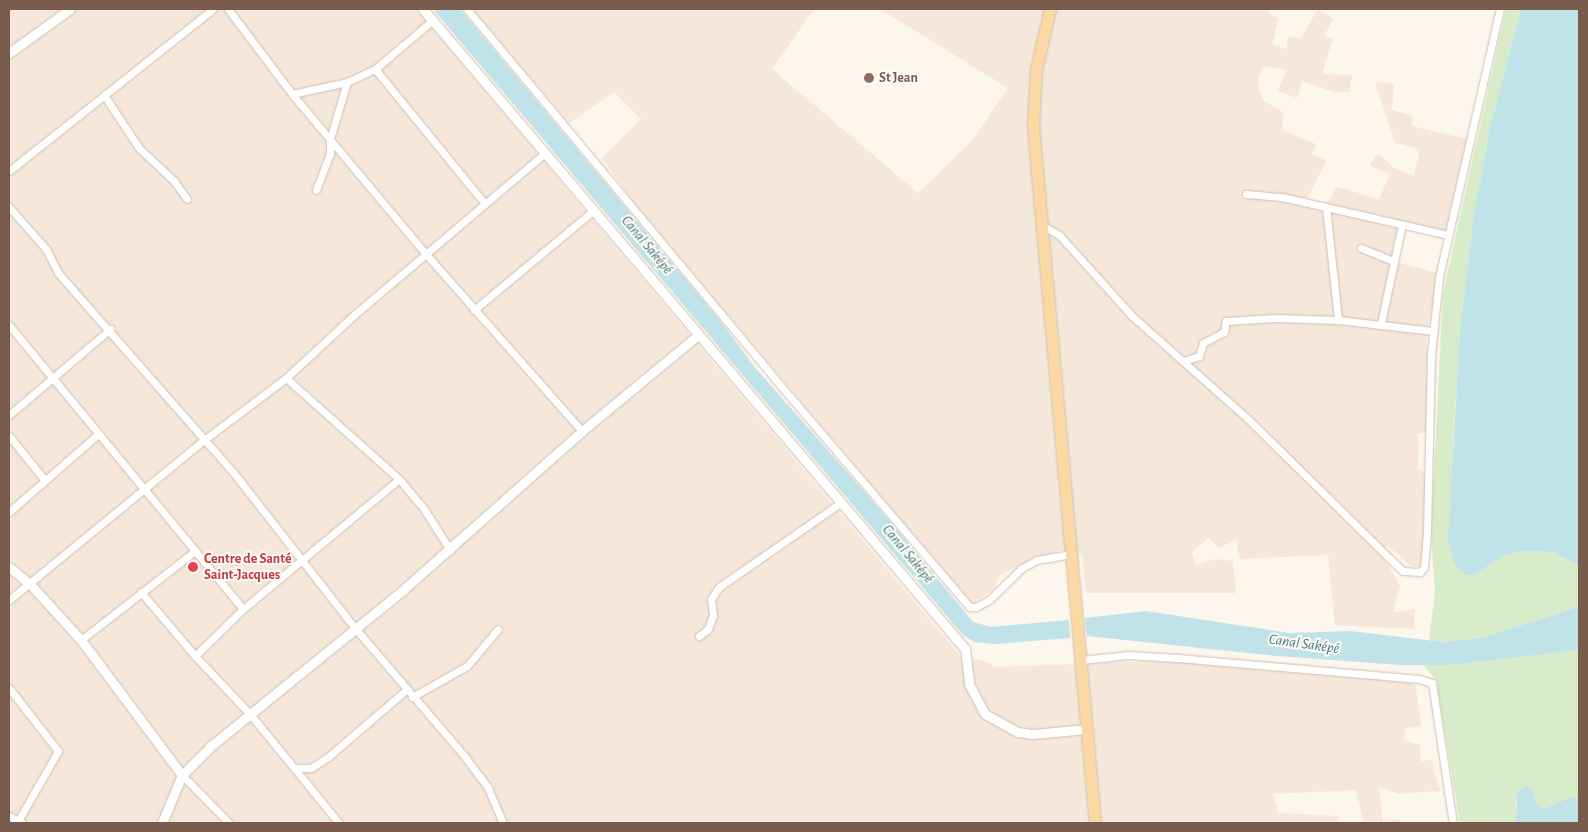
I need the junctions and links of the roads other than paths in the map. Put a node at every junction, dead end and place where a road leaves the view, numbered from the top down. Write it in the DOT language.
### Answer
graph roads {
  1 [pos="70,9"];
  2 [pos="213,9"];
  3 [pos="228,9"];
  4 [pos="423,9"];
  5 [pos="468,9"];
  6 [pos="1050,9"];
  7 [pos="1500,9"];
  8 [pos="433,20"];
  9 [pos="9,53"];
  10 [pos="375,69"];
  11 [pos="347,82"];
  12 [pos="292,94"];
  13 [pos="104,95"];
  14 [pos="330,139"];
  15 [pos="544,154"];
  16 [pos="9,170"];
  17 [pos="316,190"];
  18 [pos="1246,194"];
  19 [pos="187,199"];
  20 [pos="485,204"];
  21 [pos="9,207"];
  22 [pos="1326,207"];
  23 [pos="592,211"];
  24 [pos="1402,224"];
  25 [pos="1042,225"];
  26 [pos="1448,235"];
  27 [pos="1361,248"];
  28 [pos="426,254"];
  29 [pos="1394,261"];
  30 [pos="474,310"];
  31 [pos="1338,320"];
  32 [pos="1381,323"];
  33 [pos="9,325"];
  34 [pos="110,329"];
  35 [pos="1433,331"];
  36 [pos="697,336"];
  37 [pos="1182,361"];
  38 [pos="286,378"];
  39 [pos="51,379"];
  40 [pos="9,416"];
  41 [pos="582,431"];
  42 [pos="98,434"];
  43 [pos="9,436"];
  44 [pos="204,440"];
  45 [pos="44,479"];
  46 [pos="399,479"];
  47 [pos="143,489"];
  48 [pos="839,504"];
  49 [pos="9,512"];
  50 [pos="450,550"];
  51 [pos="195,551"];
  52 [pos="1072,554"];
  53 [pos="301,560"];
  54 [pos="9,567"];
  55 [pos="30,584"];
  56 [pos="141,592"];
  57 [pos="9,600"];
  58 [pos="243,609"];
  59 [pos="355,628"];
  60 [pos="498,629"];
  61 [pos="699,636"];
  62 [pos="81,640"];
  63 [pos="195,656"];
  64 [pos="1082,657"];
  65 [pos="9,688"];
  66 [pos="406,690"];
  67 [pos="412,697"];
  68 [pos="250,714"];
  69 [pos="1087,729"];
  70 [pos="295,768"];
  71 [pos="182,775"];
  72 [pos="9,816"];
  73 [pos="20,822"];
  74 [pos="162,823"];
  75 [pos="229,823"];
  76 [pos="339,823"];
  77 [pos="503,823"];
  78 [pos="1095,823"];
  79 [pos="1453,823"];
  1 -- 9 [label="street"];
  2 -- 13 [label="street"];
  3 -- 12 [label="street"];
  4 -- 8 [label="street"];
  5 -- 52 [label="street"];
  6 -- 25 [label="main road"];
  7 -- 26 [label="street"];
  8 -- 10 [label="street"];
  8 -- 15 [label="street"];
  10 -- 11 [label="street"];
  10 -- 20 [label="street"];
  11 -- 12 [label="street"];
  11 -- 14 [label="street"];
  12 -- 14 [label="street"];
  13 -- 16 [label="street"];
  13 -- 19 [label="street"];
  14 -- 17 [label="street"];
  14 -- 28 [label="street"];
  15 -- 20 [label="street"];
  15 -- 23 [label="street"];
  18 -- 22 [label="street"];
  20 -- 28 [label="street"];
  21 -- 34 [label="street"];
  22 -- 24 [label="street"];
  22 -- 31 [label="street"];
  23 -- 30 [label="street"];
  23 -- 36 [label="street"];
  24 -- 26 [label="street"];
  24 -- 29 [label="street"];
  25 -- 37 [label="street"];
  25 -- 52 [label="main road"];
  26 -- 35 [label="street"];
  27 -- 29 [label="street"];
  28 -- 30 [label="street"];
  28 -- 38 [label="street"];
  29 -- 32 [label="street"];
  30 -- 41 [label="street"];
  31 -- 32 [label="street"];
  31 -- 37 [label="street"];
  32 -- 35 [label="street"];
  33 -- 39 [label="street"];
  34 -- 39 [label="street"];
  34 -- 44 [label="street"];
  35 -- 37 [label="street"];
  36 -- 41 [label="street"];
  36 -- 48 [label="street"];
  38 -- 44 [label="street"];
  38 -- 46 [label="street"];
  39 -- 40 [label="street"];
  39 -- 42 [label="street"];
  41 -- 50 [label="street"];
  42 -- 45 [label="street"];
  42 -- 47 [label="street"];
  43 -- 45 [label="street"];
  44 -- 47 [label="street"];
  44 -- 53 [label="street"];
  45 -- 49 [label="street"];
  46 -- 50 [label="street"];
  46 -- 53 [label="street"];
  47 -- 51 [label="street"];
  47 -- 55 [label="street"];
  48 -- 61 [label="street"];
  48 -- 69 [label="street"];
  50 -- 59 [label="street"];
  51 -- 56 [label="street"];
  51 -- 58 [label="street"];
  52 -- 64 [label="main road"];
  53 -- 58 [label="street"];
  53 -- 59 [label="street"];
  54 -- 55 [label="street"];
  55 -- 57 [label="street"];
  55 -- 62 [label="street"];
  56 -- 62 [label="street"];
  56 -- 63 [label="street"];
  58 -- 63 [label="street"];
  59 -- 66 [label="street"];
  59 -- 68 [label="street"];
  60 -- 67 [label="street"];
  62 -- 71 [label="street"];
  63 -- 68 [label="street"];
  64 -- 69 [label="main road"];
  64 -- 79 [label="street"];
  65 -- 73 [label="street"];
  66 -- 67 [label="street"];
  66 -- 70 [label="street"];
  67 -- 77 [label="street"];
  68 -- 70 [label="street"];
  68 -- 71 [label="street"];
  69 -- 78 [label="main road"];
  70 -- 76 [label="street"];
  71 -- 74 [label="street"];
  71 -- 75 [label="street"];
  72 -- 73 [label="street"];
}
